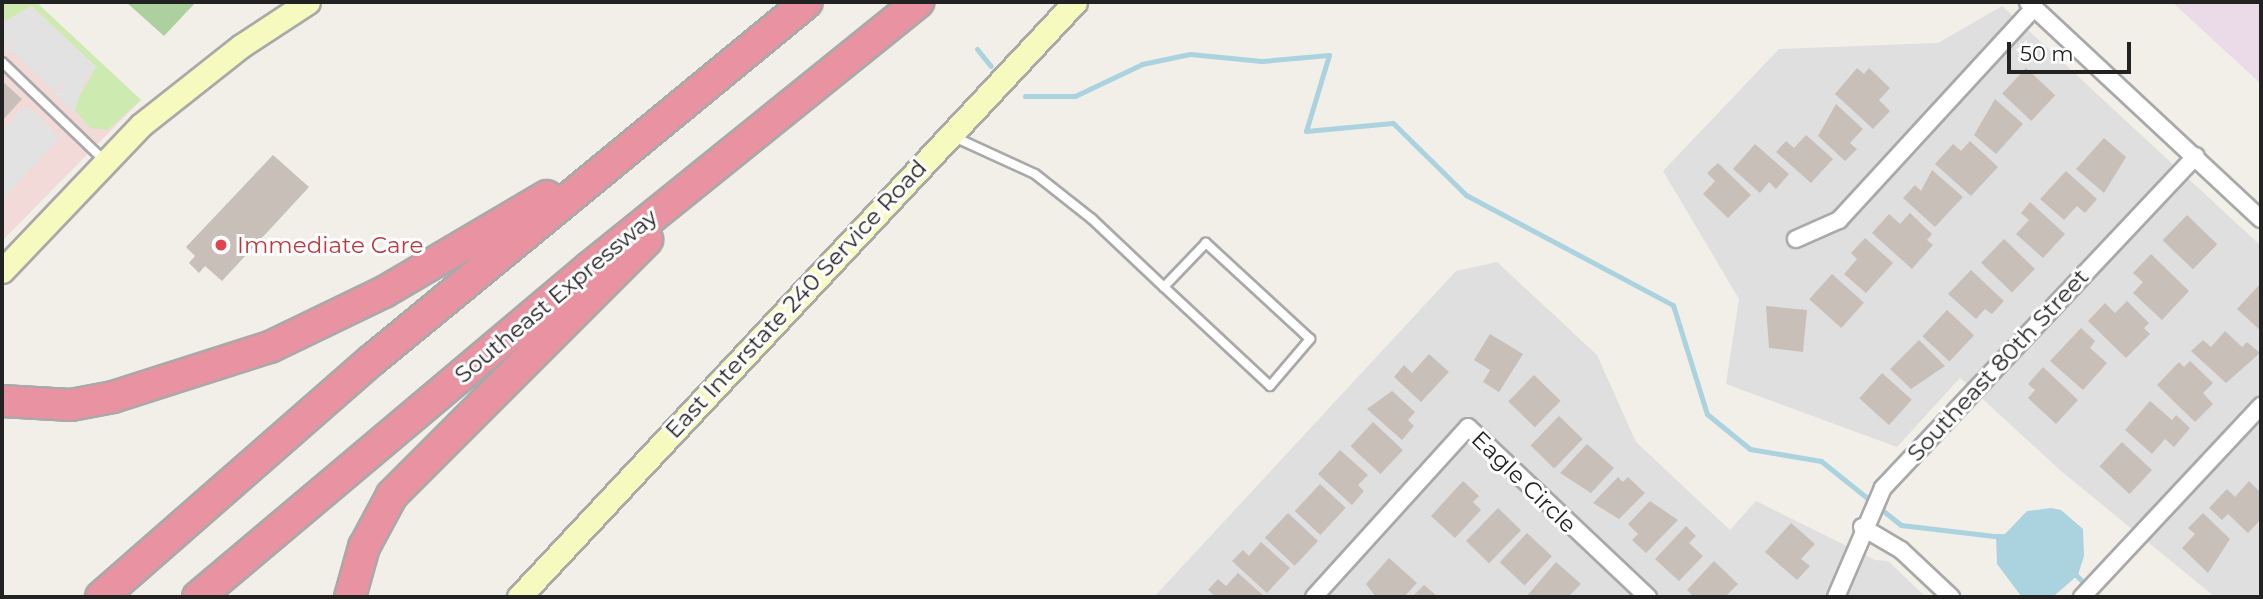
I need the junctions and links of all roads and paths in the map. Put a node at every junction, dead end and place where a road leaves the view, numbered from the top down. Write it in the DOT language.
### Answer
graph roads {
  1 [pos="308,2"];
  2 [pos="807,2"];
  3 [pos="919,2"];
  4 [pos="1075,2"];
  5 [pos="2031,5"];
  6 [pos="2,62"];
  7 [pos="949,135"];
  8 [pos="2196,156"];
  9 [pos="724,158"];
  10 [pos="104,160"];
  11 [pos="611,160"];
  12 [pos="2261,219"];
  13 [pos="1796,239"];
  14 [pos="2,271"];
  15 [pos="1164,287"];
  16 [pos="2,401"];
  17 [pos="2261,406"];
  18 [pos="1865,521"];
  19 [pos="1323,594"];
  20 [pos="2083,596"];
  21 [pos="101,597"];
  22 [pos="198,597"];
  23 [pos="350,597"];
  24 [pos="519,597"];
  25 [pos="1648,597"];
  26 [pos="1836,597"];
  27 [pos="1951,597"];
  1 -- 10 [label="street"];
  2 -- 11 [label="highway"];
  3 -- 9 [label="highway, Southeast Expressway"];
  4 -- 7 [label="street, East Interstate 240 Service Road"];
  5 -- 8 [label="street"];
  5 -- 13 [label="street"];
  6 -- 10 [label="lane"];
  7 -- 15 [label="lane"];
  7 -- 24 [label="street, East Interstate 240 Service Road"];
  8 -- 12 [label="street"];
  8 -- 18 [label="street, Southeast 80th Street"];
  9 -- 22 [label="highway, Southeast Expressway"];
  9 -- 23 [label="highway"];
  10 -- 14 [label="street"];
  11 -- 16 [label="highway"];
  11 -- 21 [label="highway"];
  15 -- 15 [label="lane"];
  17 -- 20 [label="street"];
  18 -- 26 [label="street, Southeast 80th Street"];
  18 -- 27 [label="street"];
  19 -- 25 [label="street, Eagle Circle"];
}
